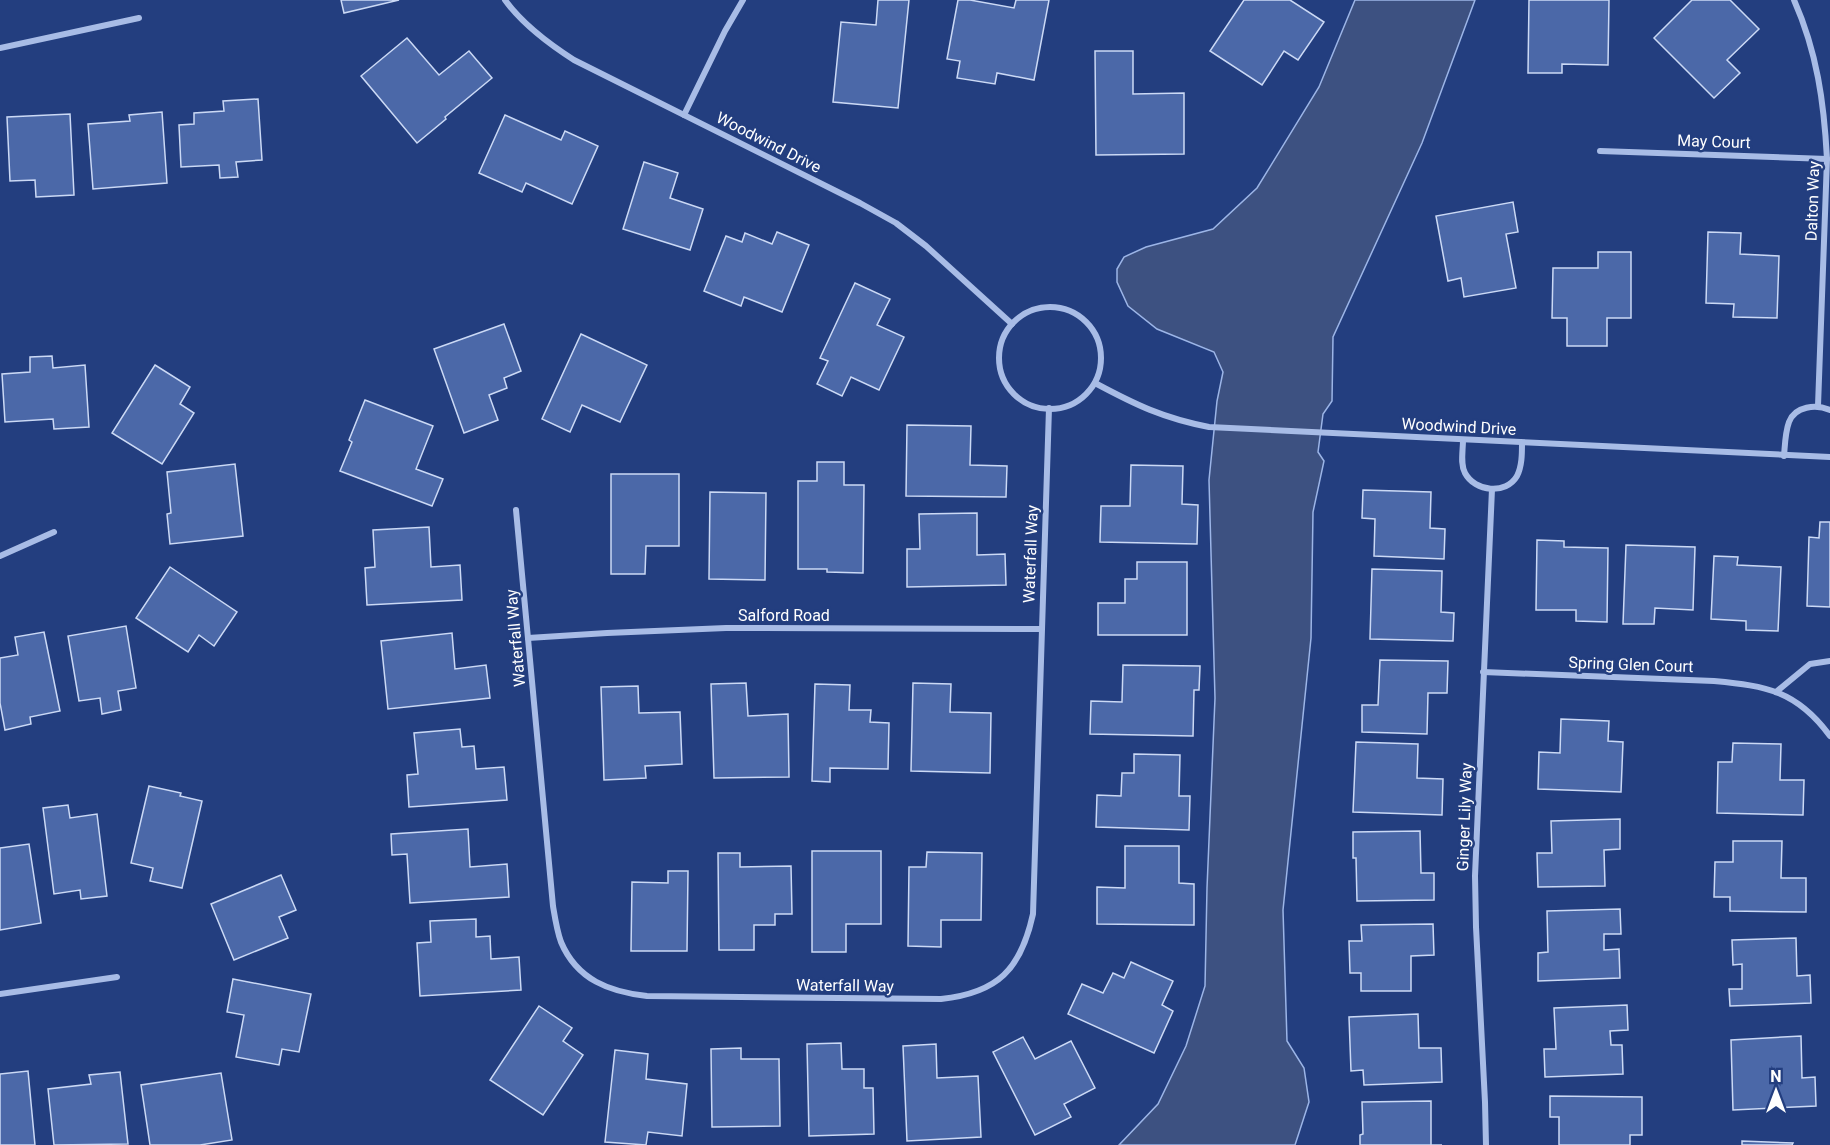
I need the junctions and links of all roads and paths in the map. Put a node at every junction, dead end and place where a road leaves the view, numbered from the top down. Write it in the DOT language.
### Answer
graph roads {
  1 [pos="505,0"];
  2 [pos="743,0"];
  3 [pos="1794,0"];
  4 [pos="139,18"];
  5 [pos="0,48"];
  6 [pos="684,115"];
  7 [pos="1600,151"];
  8 [pos="1827,159"];
  9 [pos="1012,324"];
  10 [pos="1095,383"];
  11 [pos="1818,406"];
  12 [pos="1049,408"];
  13 [pos="1830,410"];
  14 [pos="1463,440"];
  15 [pos="1522,443"];
  16 [pos="1784,456"];
  17 [pos="1830,458"];
  18 [pos="1492,489"];
  19 [pos="516,510"];
  20 [pos="54,532"];
  21 [pos="0,556"];
  22 [pos="1041,629"];
  23 [pos="528,638"];
  24 [pos="1830,661"];
  25 [pos="1484,672"];
  26 [pos="1776,692"];
  27 [pos="1830,736"];
  28 [pos="117,977"];
  29 [pos="0,994"];
  30 [pos="1486,1145"];
  1 -- 6 [label="street, Woodwind Drive"];
  2 -- 6 [label="street"];
  3 -- 8 [label="street, Dalton Way"];
  4 -- 5 [label="street"];
  6 -- 9 [label="street, Woodwind Drive"];
  7 -- 8 [label="street, May Court"];
  8 -- 11 [label="street, Dalton Way"];
  9 -- 10 [label="street"];
  9 -- 12 [label="street"];
  10 -- 12 [label="street"];
  10 -- 14 [label="street, Woodwind Drive"];
  11 -- 13 [label="street"];
  11 -- 16 [label="street"];
  12 -- 22 [label="street, Waterfall Way"];
  14 -- 15 [label="street, Woodwind Drive"];
  14 -- 18 [label="street"];
  15 -- 16 [label="street, Woodwind Drive"];
  15 -- 18 [label="street"];
  16 -- 17 [label="street, Woodwind Drive"];
  18 -- 25 [label="street, Ginger Lily Way"];
  19 -- 23 [label="street, Waterfall Way"];
  20 -- 21 [label="street"];
  22 -- 23 [label="street, Salford Road"];
  22 -- 23 [label="street, Waterfall Way"];
  24 -- 26 [label="street"];
  25 -- 26 [label="street, Spring Glen Court"];
  25 -- 30 [label="street, Ginger Lily Way"];
  26 -- 27 [label="street, Spring Glen Court"];
  28 -- 29 [label="street"];
}
